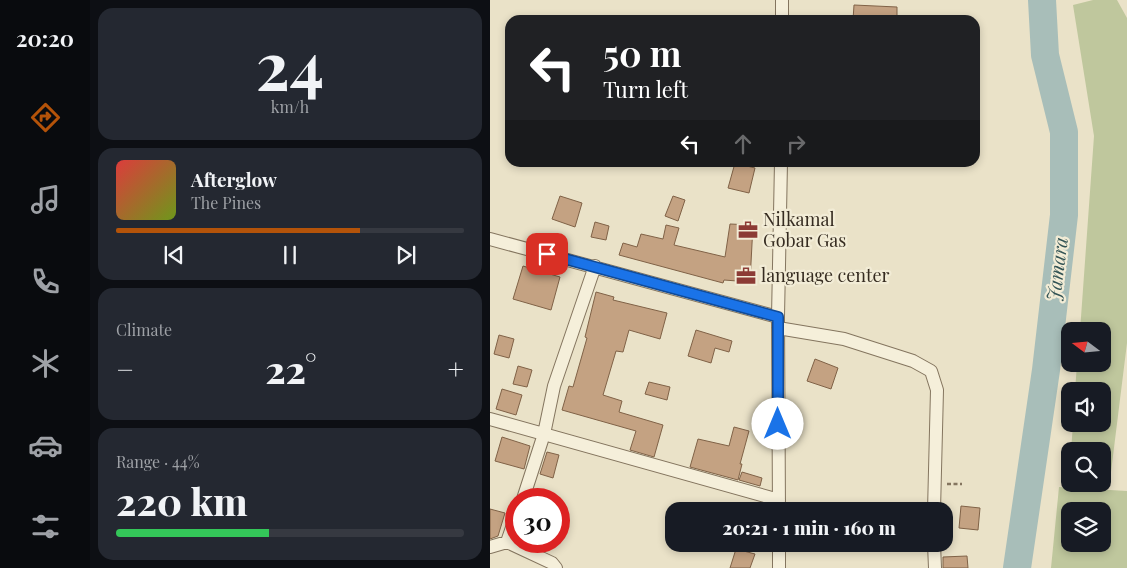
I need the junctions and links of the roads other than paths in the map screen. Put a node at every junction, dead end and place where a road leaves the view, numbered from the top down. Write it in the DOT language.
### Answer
graph roads {
  1 [pos="782,0"];
  2 [pos="782,15"];
  3 [pos="781,167"];
  4 [pos="490,239"];
  5 [pos="595,266"];
  6 [pos="778,323"];
  7 [pos="490,418"];
  8 [pos="544,434"];
  9 [pos="526,488"];
  10 [pos="766,502"];
  11 [pos="779,502"];
  12 [pos="934,502"];
  13 [pos="505,543"];
  14 [pos="490,547"];
  15 [pos="779,552"];
  16 [pos="934,552"];
  17 [pos="531,553"];
  18 [pos="556,568"];
  19 [pos="779,568"];
  20 [pos="935,568"];
  1 -- 2 [label="street"];
  3 -- 6 [label="street"];
  4 -- 5 [label="street"];
  5 -- 6 [label="street"];
  5 -- 8 [label="street"];
  6 -- 11 [label="street"];
  6 -- 12 [label="street"];
  7 -- 8 [label="street"];
  8 -- 9 [label="street"];
  8 -- 10 [label="street"];
  13 -- 14 [label="street"];
  15 -- 19 [label="street"];
  16 -- 20 [label="street"];
  17 -- 18 [label="street"];
}
